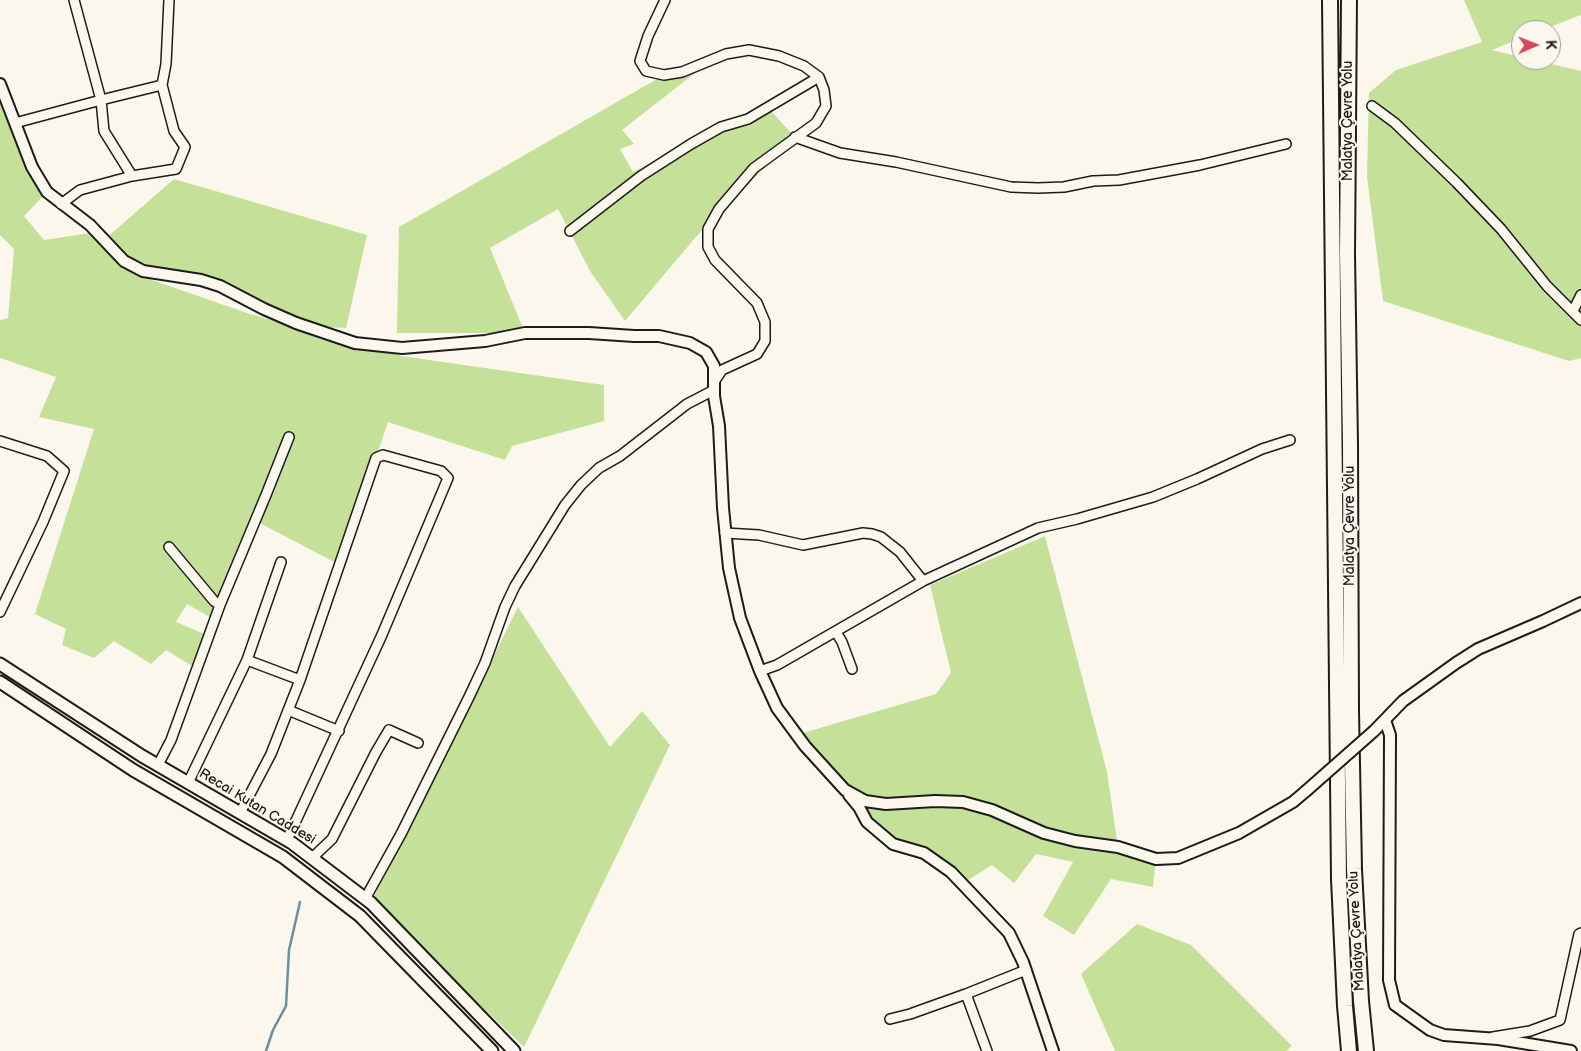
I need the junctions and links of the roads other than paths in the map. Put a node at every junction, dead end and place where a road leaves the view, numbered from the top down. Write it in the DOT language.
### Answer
graph roads {
  1 [pos="74,0"];
  2 [pos="169,0"];
  3 [pos="665,0"];
  4 [pos="1330,0"];
  5 [pos="1349,0"];
  6 [pos="819,77"];
  7 [pos="0,84"];
  8 [pos="162,85"];
  9 [pos="101,100"];
  10 [pos="1372,106"];
  11 [pos="15,123"];
  12 [pos="795,137"];
  13 [pos="1286,144"];
  14 [pos="132,176"];
  15 [pos="62,204"];
  16 [pos="570,231"];
  17 [pos="1581,295"];
  18 [pos="1573,311"];
  19 [pos="1581,320"];
  20 [pos="706,352"];
  21 [pos="730,366"];
  22 [pos="714,386"];
  23 [pos="289,438"];
  24 [pos="1290,440"];
  25 [pos="0,441"];
  26 [pos="725,532"];
  27 [pos="169,546"];
  28 [pos="281,562"];
  29 [pos="923,581"];
  30 [pos="1581,603"];
  31 [pos="220,604"];
  32 [pos="0,612"];
  33 [pos="836,632"];
  34 [pos="247,660"];
  35 [pos="0,664"];
  36 [pos="852,669"];
  37 [pos="760,671"];
  38 [pos="300,680"];
  39 [pos="0,682"];
  40 [pos="288,710"];
  41 [pos="1385,720"];
  42 [pos="338,731"];
  43 [pos="418,743"];
  44 [pos="158,765"];
  45 [pos="188,783"];
  46 [pos="845,790"];
  47 [pos="240,813"];
  48 [pos="287,840"];
  49 [pos="312,858"];
  50 [pos="366,899"];
  51 [pos="1581,933"];
  52 [pos="1026,970"];
  53 [pos="966,994"];
  54 [pos="890,1019"];
  55 [pos="1488,1038"];
  56 [pos="492,1051"];
  57 [pos="514,1051"];
  58 [pos="987,1051"];
  59 [pos="1053,1051"];
  60 [pos="1349,1051"];
  61 [pos="1366,1051"];
  62 [pos="1572,1051"];
  1 -- 9 [label="street"];
  2 -- 8 [label="street"];
  3 -- 6 [label="street"];
  4 -- 60 [label="highway, Malatya Çevre Yolu"];
  5 -- 61 [label="highway, Malatya Çevre Yolu"];
  6 -- 12 [label="street"];
  6 -- 16 [label="street"];
  7 -- 11 [label="street"];
  8 -- 9 [label="street"];
  8 -- 14 [label="street"];
  9 -- 11 [label="street"];
  9 -- 14 [label="street"];
  10 -- 18 [label="street"];
  11 -- 15 [label="street"];
  12 -- 13 [label="street"];
  12 -- 21 [label="street"];
  14 -- 15 [label="street"];
  15 -- 20 [label="street"];
  17 -- 18 [label="street"];
  18 -- 19 [label="street"];
  20 -- 21 [label="street"];
  20 -- 22 [label="street"];
  21 -- 22 [label="street"];
  22 -- 26 [label="street"];
  22 -- 50 [label="street"];
  23 -- 31 [label="street"];
  24 -- 29 [label="street"];
  25 -- 32 [label="street"];
  26 -- 29 [label="street"];
  26 -- 37 [label="street"];
  27 -- 31 [label="street"];
  28 -- 34 [label="street"];
  29 -- 33 [label="street"];
  30 -- 41 [label="street"];
  31 -- 44 [label="street"];
  33 -- 36 [label="street"];
  33 -- 37 [label="street"];
  34 -- 38 [label="street"];
  34 -- 45 [label="street"];
  35 -- 44 [label="main road, Recai Kutan Caddesi"];
  37 -- 46 [label="street"];
  38 -- 40 [label="street"];
  38 -- 42 [label="street"];
  39 -- 56 [label="main road"];
  40 -- 42 [label="street"];
  40 -- 47 [label="street"];
  41 -- 46 [label="street, bridge"];
  41 -- 55 [label="street"];
  42 -- 48 [label="street"];
  43 -- 49 [label="street"];
  44 -- 45 [label="main road, Recai Kutan Caddesi"];
  45 -- 47 [label="main road, Recai Kutan Caddesi"];
  46 -- 52 [label="street"];
  47 -- 48 [label="main road, Recai Kutan Caddesi"];
  48 -- 49 [label="main road, Recai Kutan Caddesi"];
  49 -- 50 [label="main road, Recai Kutan Caddesi"];
  50 -- 57 [label="main road, Recai Kutan Caddesi"];
  51 -- 55 [label="street"];
  52 -- 53 [label="street"];
  52 -- 59 [label="street"];
  53 -- 54 [label="street"];
  53 -- 58 [label="street"];
  55 -- 62 [label="street"];
}
